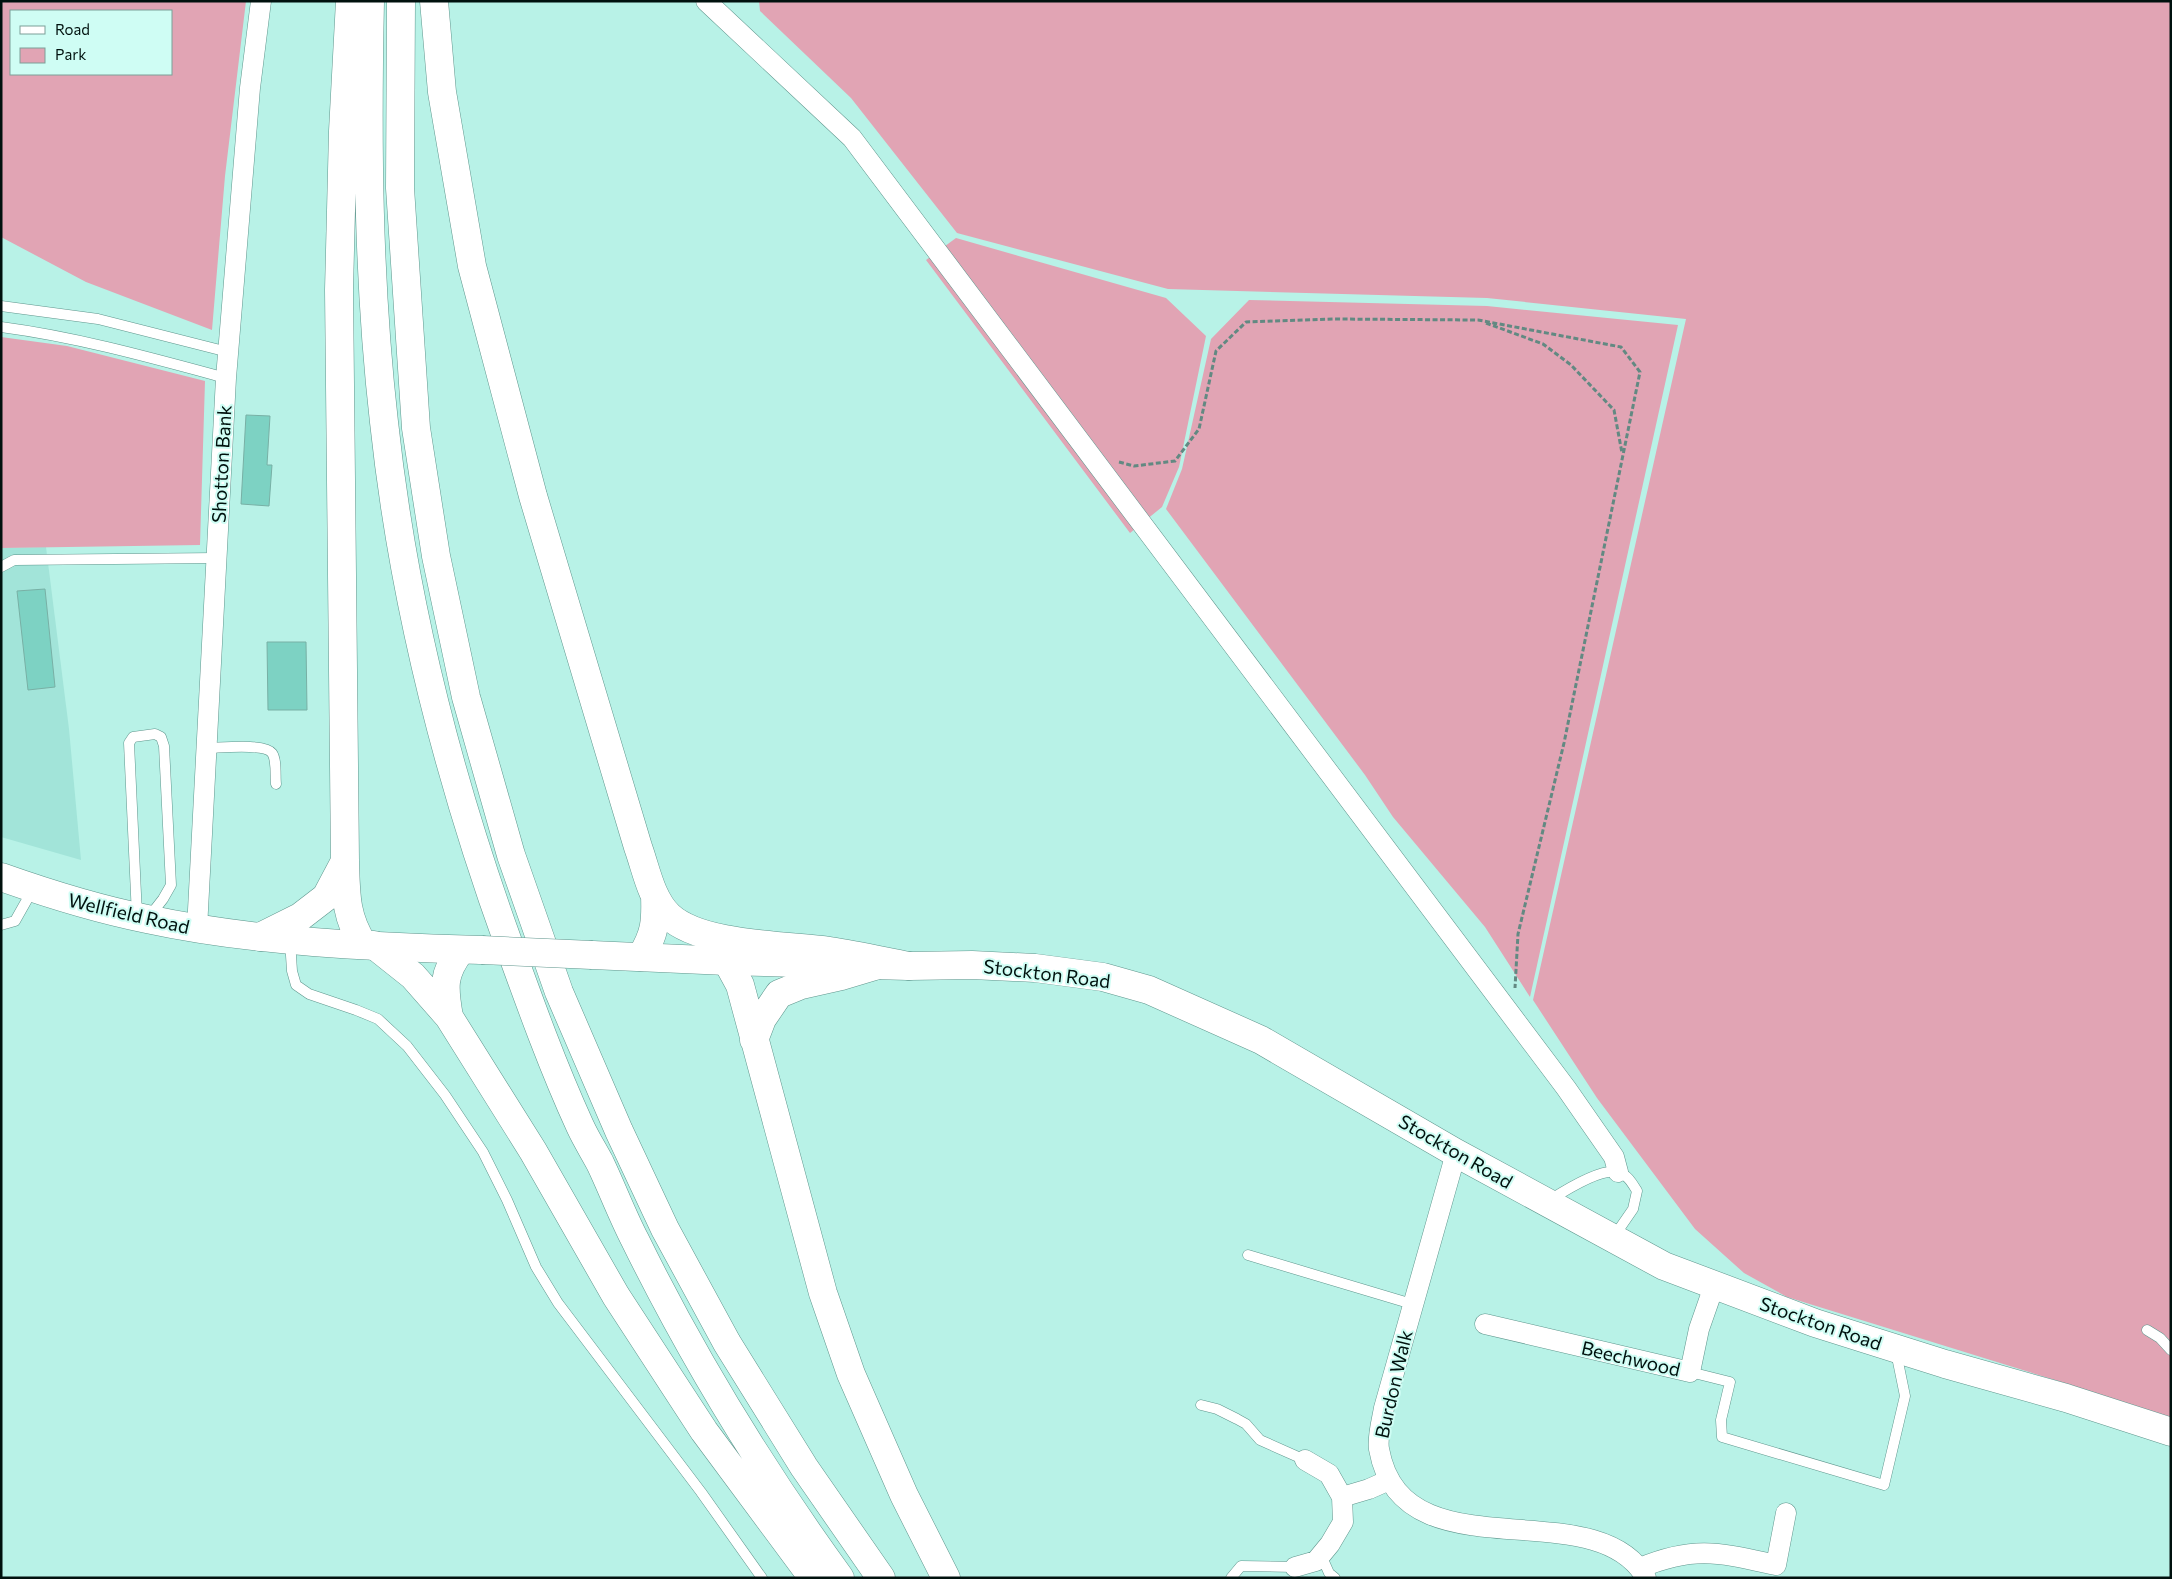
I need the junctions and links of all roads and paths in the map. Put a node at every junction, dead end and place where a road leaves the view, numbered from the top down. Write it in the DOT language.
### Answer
graph roads {
  1 [pos="261,1"];
  2 [pos="350,1"];
  3 [pos="370,1"];
  4 [pos="401,1"];
  5 [pos="434,1"];
  6 [pos="706,1"];
  7 [pos="1,306"];
  8 [pos="1478,320"];
  9 [pos="1,327"];
  10 [pos="228,352"];
  11 [pos="226,378"];
  12 [pos="1089,454"];
  13 [pos="1622,456"];
  14 [pos="217,558"];
  15 [pos="1,567"];
  16 [pos="207,748"];
  17 [pos="276,784"];
  18 [pos="345,861"];
  19 [pos="1,878"];
  20 [pos="33,888"];
  21 [pos="655,896"];
  22 [pos="142,918"];
  23 [pos="1,925"];
  24 [pos="197,929"];
  25 [pos="260,937"];
  26 [pos="289,939"];
  27 [pos="368,944"];
  28 [pos="471,950"];
  29 [pos="641,957"];
  30 [pos="726,961"];
  31 [pos="881,964"];
  32 [pos="909,966"];
  33 [pos="449,1017"];
  34 [pos="1514,1018"];
  35 [pos="754,1040"];
  36 [pos="1456,1153"];
  37 [pos="1618,1172"];
  38 [pos="1546,1202"];
  39 [pos="1613,1239"];
  40 [pos="1248,1255"];
  41 [pos="1714,1286"];
  42 [pos="1412,1304"];
  43 [pos="1485,1324"];
  44 [pos="2147,1330"];
  45 [pos="1895,1348"];
  46 [pos="2171,1350"];
  47 [pos="1690,1372"];
  48 [pos="1201,1406"];
  49 [pos="2171,1432"];
  50 [pos="1305,1460"];
  51 [pos="1387,1480"];
  52 [pos="1342,1497"];
  53 [pos="1786,1514"];
  54 [pos="1321,1555"];
  55 [pos="1295,1567"];
  56 [pos="1775,1571"];
  57 [pos="1643,1573"];
  58 [pos="762,1578"];
  59 [pos="813,1578"];
  60 [pos="840,1578"];
  61 [pos="881,1578"];
  62 [pos="946,1578"];
  63 [pos="1231,1578"];
  64 [pos="1335,1578"];
  1 -- 10 [label="street, Shotton Bank"];
  2 -- 18 [label="main road"];
  3 -- 60 [label="main road"];
  4 -- 61 [label="main road"];
  5 -- 21 [label="main road"];
  6 -- 12 [label="street"];
  7 -- 10 [label="lane"];
  8 -- 12 [label="path"];
  8 -- 13 [label="path"];
  8 -- 13 [label="path"];
  9 -- 11 [label="lane"];
  10 -- 11 [label="street, Shotton Bank"];
  11 -- 14 [label="street, Shotton Bank"];
  12 -- 34 [label="street"];
  13 -- 34 [label="path"];
  14 -- 15 [label="lane"];
  14 -- 16 [label="street, Shotton Bank"];
  16 -- 17 [label="lane"];
  16 -- 24 [label="street, Shotton Bank"];
  18 -- 25 [label="main road"];
  18 -- 27 [label="main road"];
  19 -- 20 [label="main road, Wellfield Road"];
  20 -- 22 [label="main road, Wellfield Road"];
  20 -- 23 [label="lane"];
  21 -- 29 [label="main road"];
  21 -- 32 [label="main road"];
  22 -- 22 [label="lane"];
  22 -- 24 [label="main road, Wellfield Road"];
  24 -- 25 [label="main road, Wellfield Road"];
  25 -- 26 [label="main road, Wellfield Road"];
  26 -- 27 [label="main road, Wellfield Road"];
  26 -- 58 [label="lane"];
  27 -- 28 [label="main road, Wellfield Road"];
  27 -- 33 [label="main road"];
  28 -- 29 [label="main road, Stockton Road, bridge"];
  28 -- 33 [label="main road"];
  29 -- 30 [label="main road, Stockton Road"];
  30 -- 31 [label="main road, Stockton Road"];
  30 -- 35 [label="main road"];
  31 -- 32 [label="main road, Stockton Road"];
  31 -- 35 [label="main road"];
  32 -- 36 [label="main road, Stockton Road"];
  33 -- 59 [label="main road"];
  34 -- 37 [label="street"];
  35 -- 62 [label="main road"];
  36 -- 38 [label="main road, Stockton Road"];
  36 -- 42 [label="street, Burdon Walk"];
  37 -- 38 [label="lane"];
  37 -- 39 [label="lane"];
  38 -- 39 [label="main road, Stockton Road"];
  39 -- 41 [label="main road, Stockton Road"];
  40 -- 42 [label="lane"];
  41 -- 45 [label="main road, Stockton Road"];
  41 -- 47 [label="street, Beechwood"];
  42 -- 51 [label="street, Burdon Walk"];
  43 -- 47 [label="street, Beechwood"];
  44 -- 46 [label="lane"];
  45 -- 47 [label="lane"];
  45 -- 49 [label="main road, Stockton Road"];
  48 -- 50 [label="lane"];
  50 -- 52 [label="street"];
  51 -- 52 [label="street"];
  51 -- 57 [label="street, Burdon Walk"];
  52 -- 54 [label="street"];
  53 -- 56 [label="street"];
  54 -- 55 [label="street"];
  54 -- 64 [label="lane"];
  55 -- 63 [label="lane"];
  56 -- 57 [label="street"];
}
